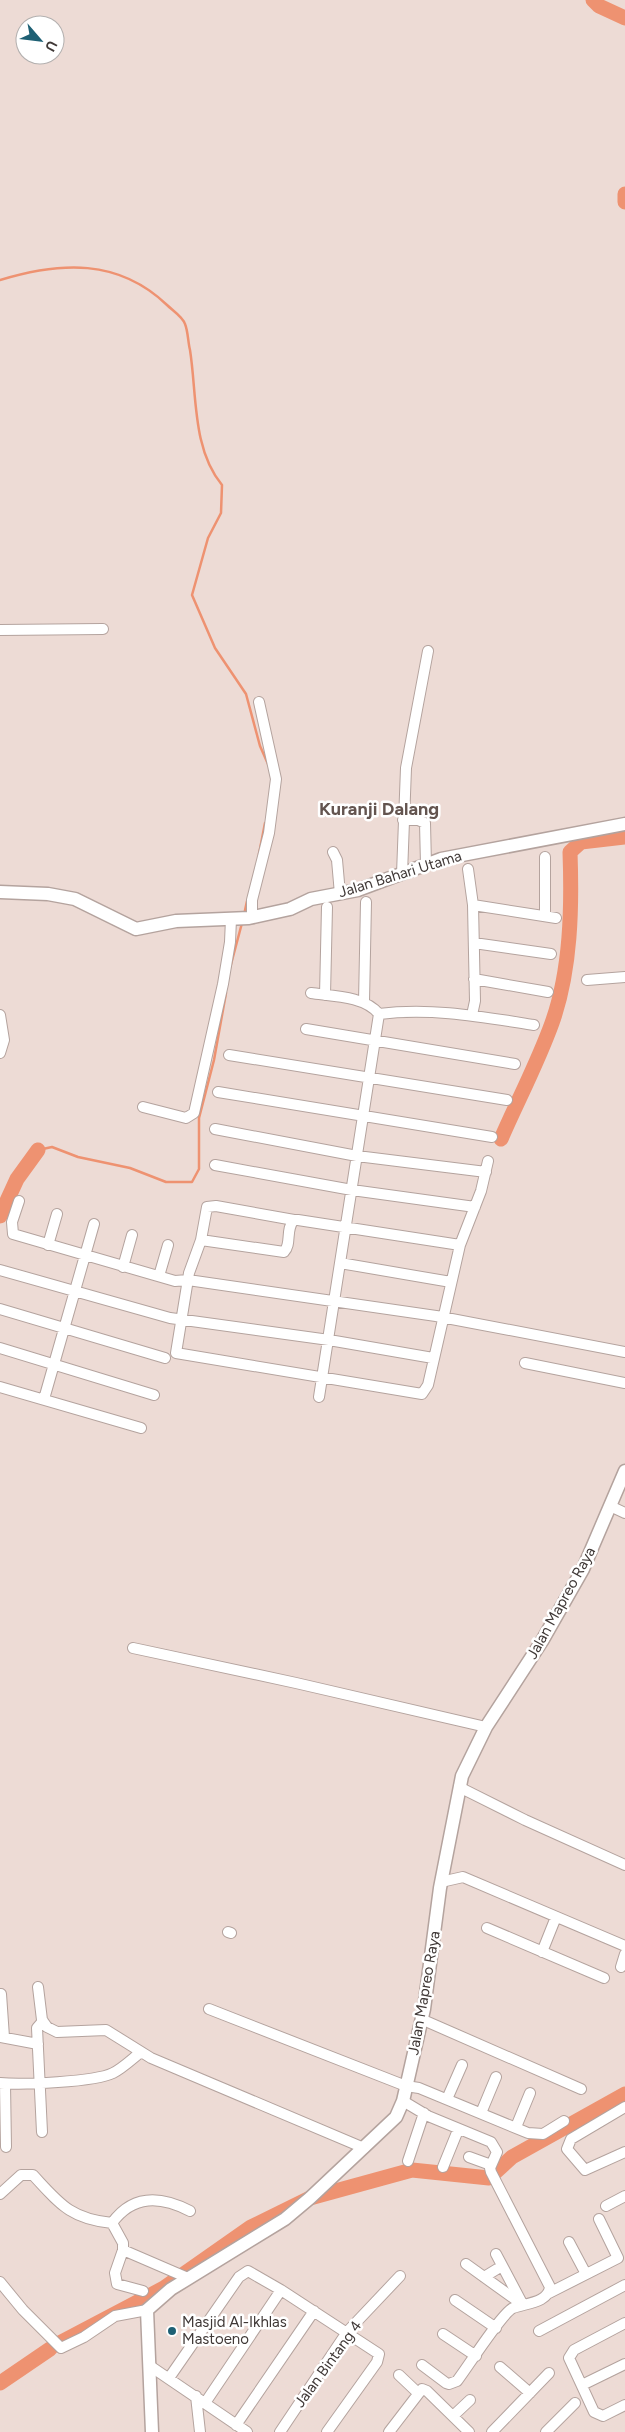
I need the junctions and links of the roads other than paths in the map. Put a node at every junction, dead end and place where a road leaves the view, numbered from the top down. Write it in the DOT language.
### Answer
graph roads {
  1 [pos="0,630"];
  2 [pos="103,630"];
  3 [pos="428,651"];
  4 [pos="259,702"];
  5 [pos="403,820"];
  6 [pos="625,824"];
  7 [pos="333,852"];
  8 [pos="545,857"];
  9 [pos="426,864"];
  10 [pos="468,869"];
  11 [pos="402,874"];
  12 [pos="0,892"];
  13 [pos="340,894"];
  14 [pos="366,902"];
  15 [pos="473,905"];
  16 [pos="327,907"];
  17 [pos="545,915"];
  18 [pos="243,918"];
  19 [pos="556,918"];
  20 [pos="474,943"];
  21 [pos="551,954"];
  22 [pos="625,977"];
  23 [pos="474,980"];
  24 [pos="587,980"];
  25 [pos="311,992"];
  26 [pos="548,992"];
  27 [pos="325,995"];
  28 [pos="364,1002"];
  29 [pos="379,1014"];
  30 [pos="0,1015"];
  31 [pos="472,1015"];
  32 [pos="534,1025"];
  33 [pos="306,1029"];
  34 [pos="375,1040"];
  35 [pos="0,1053"];
  36 [pos="229,1055"];
  37 [pos="515,1064"];
  38 [pos="369,1078"];
  39 [pos="218,1092"];
  40 [pos="508,1100"];
  41 [pos="143,1107"];
  42 [pos="364,1114"];
  43 [pos="215,1128"];
  44 [pos="492,1137"];
  45 [pos="357,1156"];
  46 [pos="488,1161"];
  47 [pos="215,1165"];
  48 [pos="486,1172"];
  49 [pos="352,1190"];
  50 [pos="19,1201"];
  51 [pos="475,1207"];
  52 [pos="57,1214"];
  53 [pos="294,1220"];
  54 [pos="94,1224"];
  55 [pos="347,1226"];
  56 [pos="132,1235"];
  57 [pos="201,1240"];
  58 [pos="48,1245"];
  59 [pos="460,1245"];
  60 [pos="168,1246"];
  61 [pos="86,1256"];
  62 [pos="340,1263"];
  63 [pos="123,1267"];
  64 [pos="0,1270"];
  65 [pos="159,1276"];
  66 [pos="188,1280"];
  67 [pos="451,1282"];
  68 [pos="76,1292"];
  69 [pos="335,1302"];
  70 [pos="0,1309"];
  71 [pos="443,1317"];
  72 [pos="181,1318"];
  73 [pos="66,1328"];
  74 [pos="329,1340"];
  75 [pos="0,1348"];
  76 [pos="625,1352"];
  77 [pos="165,1358"];
  78 [pos="433,1358"];
  79 [pos="525,1363"];
  80 [pos="54,1365"];
  81 [pos="323,1377"];
  82 [pos="625,1383"];
  83 [pos="0,1387"];
  84 [pos="154,1395"];
  85 [pos="319,1397"];
  86 [pos="44,1399"];
  87 [pos="140,1428"];
  88 [pos="625,1471"];
  89 [pos="610,1506"];
  90 [pos="625,1513"];
  91 [pos="133,1648"];
  92 [pos="486,1727"];
  93 [pos="459,1787"];
  94 [pos="625,1864"];
  95 [pos="441,1882"];
  96 [pos="556,1917"];
  97 [pos="487,1928"];
  98 [pos="625,1946"];
  99 [pos="542,1952"];
  100 [pos="625,1954"];
  101 [pos="621,1968"];
  102 [pos="604,1978"];
  103 [pos="38,1987"];
  104 [pos="1,1994"];
  105 [pos="209,2009"];
  106 [pos="421,2018"];
  107 [pos="43,2021"];
  108 [pos="2,2037"];
  109 [pos="38,2044"];
  110 [pos="141,2052"];
  111 [pos="462,2065"];
  112 [pos="496,2077"];
  113 [pos="40,2082"];
  114 [pos="2,2084"];
  115 [pos="406,2086"];
  116 [pos="581,2089"];
  117 [pos="530,2093"];
  118 [pos="447,2099"];
  119 [pos="403,2101"];
  120 [pos="625,2107"];
  121 [pos="424,2113"];
  122 [pos="481,2113"];
  123 [pos="564,2121"];
  124 [pos="516,2128"];
  125 [pos="458,2130"];
  126 [pos="42,2132"];
  127 [pos="6,2147"];
  128 [pos="364,2148"];
  129 [pos="625,2152"];
  130 [pos="468,2157"];
  131 [pos="408,2161"];
  132 [pos="491,2166"];
  133 [pos="443,2167"];
  134 [pos="0,2194"];
  135 [pos="625,2196"];
  136 [pos="606,2206"];
  137 [pos="190,2212"];
  138 [pos="599,2219"];
  139 [pos="112,2223"];
  140 [pos="569,2242"];
  141 [pos="123,2250"];
  142 [pos="496,2254"];
  143 [pos="466,2264"];
  144 [pos="502,2266"];
  145 [pos="586,2274"];
  146 [pos="400,2276"];
  147 [pos="484,2277"];
  148 [pos="188,2278"];
  149 [pos="0,2282"];
  150 [pos="625,2285"];
  151 [pos="281,2290"];
  152 [pos="143,2291"];
  153 [pos="549,2294"];
  154 [pos="456,2300"];
  155 [pos="523,2305"];
  156 [pos="147,2310"];
  157 [pos="314,2311"];
  158 [pos="625,2323"];
  159 [pos="496,2328"];
  160 [pos="540,2331"];
  161 [pos="347,2332"];
  162 [pos="443,2334"];
  163 [pos="476,2356"];
  164 [pos="625,2364"];
  165 [pos="422,2365"];
  166 [pos="150,2366"];
  167 [pos="500,2367"];
  168 [pos="549,2373"];
  169 [pos="399,2375"];
  170 [pos="169,2378"];
  171 [pos="582,2385"];
  172 [pos="418,2393"];
  173 [pos="530,2393"];
  174 [pos="196,2396"];
  175 [pos="470,2400"];
  176 [pos="205,2403"];
  177 [pos="575,2403"];
  178 [pos="625,2405"];
  179 [pos="453,2416"];
  180 [pos="236,2425"];
  181 [pos="152,2432"];
  182 [pos="200,2432"];
  183 [pos="247,2432"];
  184 [pos="280,2432"];
  185 [pos="327,2432"];
  186 [pos="389,2432"];
  187 [pos="469,2432"];
  188 [pos="492,2432"];
  189 [pos="546,2432"];
  1 -- 2 [label="street"];
  3 -- 5 [label="street"];
  4 -- 18 [label="street"];
  5 -- 9 [label="street"];
  5 -- 11 [label="street"];
  6 -- 9 [label="street, Jalan Bahari Utama"];
  7 -- 13 [label="street"];
  8 -- 17 [label="street"];
  9 -- 11 [label="street, Jalan Bahari Utama"];
  10 -- 15 [label="street"];
  11 -- 13 [label="street, Jalan Bahari Utama"];
  12 -- 18 [label="street, Jalan Bahari Utama"];
  13 -- 18 [label="street, Jalan Bahari Utama"];
  14 -- 28 [label="street"];
  15 -- 17 [label="street"];
  15 -- 20 [label="street"];
  16 -- 27 [label="street"];
  17 -- 19 [label="street"];
  18 -- 41 [label="street"];
  20 -- 21 [label="street"];
  20 -- 23 [label="street"];
  22 -- 24 [label="street"];
  23 -- 26 [label="street"];
  23 -- 31 [label="street"];
  25 -- 27 [label="street"];
  27 -- 28 [label="street"];
  28 -- 29 [label="street"];
  29 -- 31 [label="street"];
  29 -- 34 [label="street"];
  30 -- 35 [label="street"];
  31 -- 32 [label="street"];
  33 -- 34 [label="street"];
  34 -- 37 [label="street"];
  34 -- 38 [label="street"];
  36 -- 38 [label="street"];
  38 -- 40 [label="street"];
  38 -- 42 [label="street"];
  39 -- 42 [label="street"];
  42 -- 44 [label="street"];
  42 -- 45 [label="street"];
  43 -- 45 [label="street"];
  45 -- 48 [label="street"];
  45 -- 49 [label="street"];
  46 -- 48 [label="street"];
  47 -- 49 [label="street"];
  48 -- 51 [label="street"];
  49 -- 51 [label="street"];
  49 -- 55 [label="street"];
  50 -- 58 [label="street"];
  51 -- 59 [label="street"];
  52 -- 58 [label="street"];
  53 -- 55 [label="street"];
  53 -- 57 [label="street"];
  53 -- 57 [label="street"];
  54 -- 61 [label="street"];
  55 -- 59 [label="street"];
  55 -- 62 [label="street"];
  56 -- 63 [label="street"];
  57 -- 66 [label="street"];
  58 -- 61 [label="street"];
  59 -- 67 [label="street"];
  60 -- 65 [label="street"];
  61 -- 63 [label="street"];
  61 -- 68 [label="street"];
  62 -- 67 [label="street"];
  62 -- 69 [label="street"];
  63 -- 65 [label="street"];
  64 -- 68 [label="street"];
  65 -- 66 [label="street"];
  66 -- 69 [label="street"];
  66 -- 72 [label="street"];
  67 -- 71 [label="street"];
  68 -- 72 [label="street"];
  68 -- 73 [label="street"];
  69 -- 71 [label="street"];
  69 -- 74 [label="street"];
  70 -- 73 [label="street"];
  71 -- 76 [label="street"];
  71 -- 78 [label="street"];
  72 -- 74 [label="street"];
  72 -- 81 [label="street"];
  73 -- 77 [label="street"];
  73 -- 80 [label="street"];
  74 -- 78 [label="street"];
  74 -- 81 [label="street"];
  75 -- 80 [label="street"];
  78 -- 81 [label="street"];
  79 -- 82 [label="street"];
  80 -- 84 [label="street"];
  80 -- 86 [label="street"];
  81 -- 85 [label="street"];
  83 -- 86 [label="street"];
  86 -- 87 [label="street"];
  88 -- 89 [label="street, Jalan Mapreo Raya"];
  89 -- 90 [label="street"];
  89 -- 92 [label="street, Jalan Mapreo Raya"];
  91 -- 92 [label="street"];
  92 -- 93 [label="street, Jalan Mapreo Raya"];
  93 -- 94 [label="street"];
  93 -- 95 [label="street, Jalan Mapreo Raya"];
  95 -- 96 [label="street"];
  95 -- 106 [label="street, Jalan Mapreo Raya"];
  96 -- 98 [label="street"];
  96 -- 99 [label="street"];
  97 -- 99 [label="street"];
  99 -- 102 [label="street"];
  100 -- 101 [label="street"];
  103 -- 107 [label="street"];
  104 -- 108 [label="street"];
  105 -- 115 [label="street"];
  106 -- 115 [label="street, Jalan Mapreo Raya"];
  106 -- 116 [label="street"];
  107 -- 109 [label="street"];
  107 -- 110 [label="street"];
  108 -- 109 [label="street"];
  109 -- 113 [label="street"];
  110 -- 113 [label="street"];
  110 -- 128 [label="street"];
  111 -- 118 [label="street"];
  112 -- 122 [label="street"];
  113 -- 114 [label="street"];
  113 -- 126 [label="street"];
  114 -- 127 [label="street"];
  115 -- 118 [label="street"];
  115 -- 119 [label="street, Jalan Mapreo Raya"];
  117 -- 124 [label="street"];
  118 -- 122 [label="street"];
  119 -- 121 [label="street"];
  119 -- 128 [label="street, Jalan Mapreo Raya"];
  120 -- 129 [label="street"];
  121 -- 125 [label="street"];
  121 -- 131 [label="street"];
  122 -- 124 [label="street"];
  123 -- 124 [label="street"];
  125 -- 132 [label="street"];
  125 -- 133 [label="street"];
  128 -- 148 [label="street, Jalan Mapreo Raya"];
  130 -- 132 [label="street"];
  132 -- 153 [label="street"];
  134 -- 139 [label="street"];
  135 -- 136 [label="street"];
  137 -- 139 [label="street"];
  138 -- 145 [label="street"];
  139 -- 141 [label="street"];
  140 -- 145 [label="street"];
  141 -- 148 [label="street"];
  141 -- 152 [label="street"];
  142 -- 144 [label="street"];
  143 -- 147 [label="street"];
  144 -- 147 [label="street"];
  144 -- 155 [label="street"];
  145 -- 153 [label="street"];
  146 -- 161 [label="street, Jalan Bintang 4"];
  147 -- 155 [label="street"];
  148 -- 156 [label="street, Jalan Mapreo Raya"];
  149 -- 156 [label="street"];
  150 -- 160 [label="street"];
  151 -- 157 [label="street"];
  151 -- 170 [label="street"];
  151 -- 176 [label="street"];
  153 -- 155 [label="street"];
  154 -- 159 [label="street"];
  155 -- 159 [label="street"];
  156 -- 166 [label="street"];
  157 -- 161 [label="street"];
  157 -- 180 [label="street"];
  158 -- 171 [label="street"];
  159 -- 163 [label="street"];
  161 -- 184 [label="street, Jalan Bintang 4"];
  161 -- 185 [label="street"];
  162 -- 163 [label="street"];
  163 -- 165 [label="street"];
  164 -- 171 [label="street"];
  166 -- 170 [label="street"];
  166 -- 181 [label="street"];
  167 -- 173 [label="street"];
  168 -- 173 [label="street"];
  169 -- 172 [label="street"];
  170 -- 174 [label="street"];
  171 -- 178 [label="street"];
  172 -- 179 [label="street"];
  172 -- 186 [label="street"];
  173 -- 188 [label="street"];
  174 -- 176 [label="street"];
  174 -- 182 [label="street"];
  175 -- 179 [label="street"];
  176 -- 180 [label="street"];
  177 -- 189 [label="street"];
  179 -- 187 [label="street"];
  180 -- 183 [label="street"];
}
